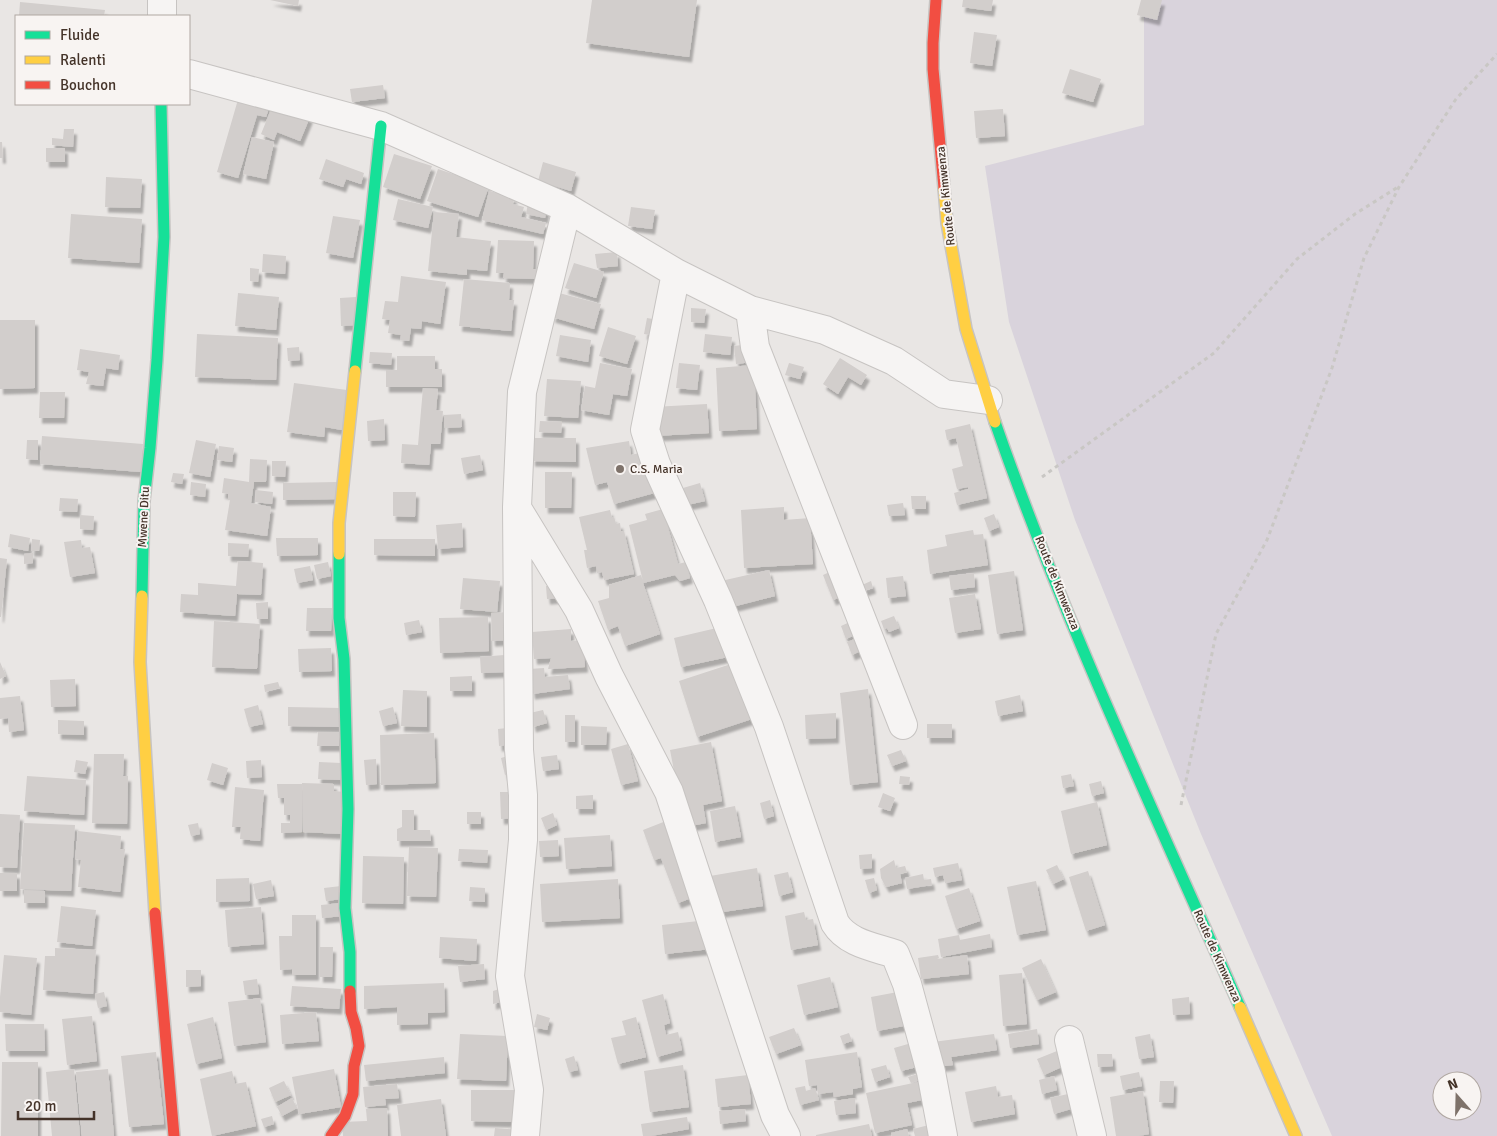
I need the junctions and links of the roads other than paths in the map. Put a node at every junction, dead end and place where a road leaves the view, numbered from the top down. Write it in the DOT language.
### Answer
graph roads {
  1 [pos="162,0"];
  2 [pos="936,0"];
  3 [pos="162,15"];
  4 [pos="190,74"];
  5 [pos="161,105"];
  6 [pos="381,126"];
  7 [pos="567,208"];
  8 [pos="676,273"];
  9 [pos="750,310"];
  10 [pos="988,400"];
  11 [pos="517,507"];
  12 [pos="903,725"];
  13 [pos="1069,1040"];
  14 [pos="174,1136"];
  15 [pos="331,1136"];
  16 [pos="525,1136"];
  17 [pos="786,1136"];
  18 [pos="943,1136"];
  19 [pos="1092,1136"];
  20 [pos="1296,1136"];
  1 -- 3 [label="street"];
  2 -- 10 [label="street, Route de Kimwenza"];
  4 -- 6 [label="street"];
  5 -- 14 [label="street, Mwene Ditu"];
  6 -- 7 [label="street"];
  6 -- 15 [label="street"];
  7 -- 8 [label="street"];
  7 -- 11 [label="street"];
  8 -- 9 [label="street"];
  8 -- 18 [label="street"];
  9 -- 10 [label="street"];
  9 -- 12 [label="street"];
  10 -- 20 [label="street, Route de Kimwenza"];
  11 -- 16 [label="street"];
  11 -- 17 [label="street"];
  13 -- 19 [label="street"];
}
